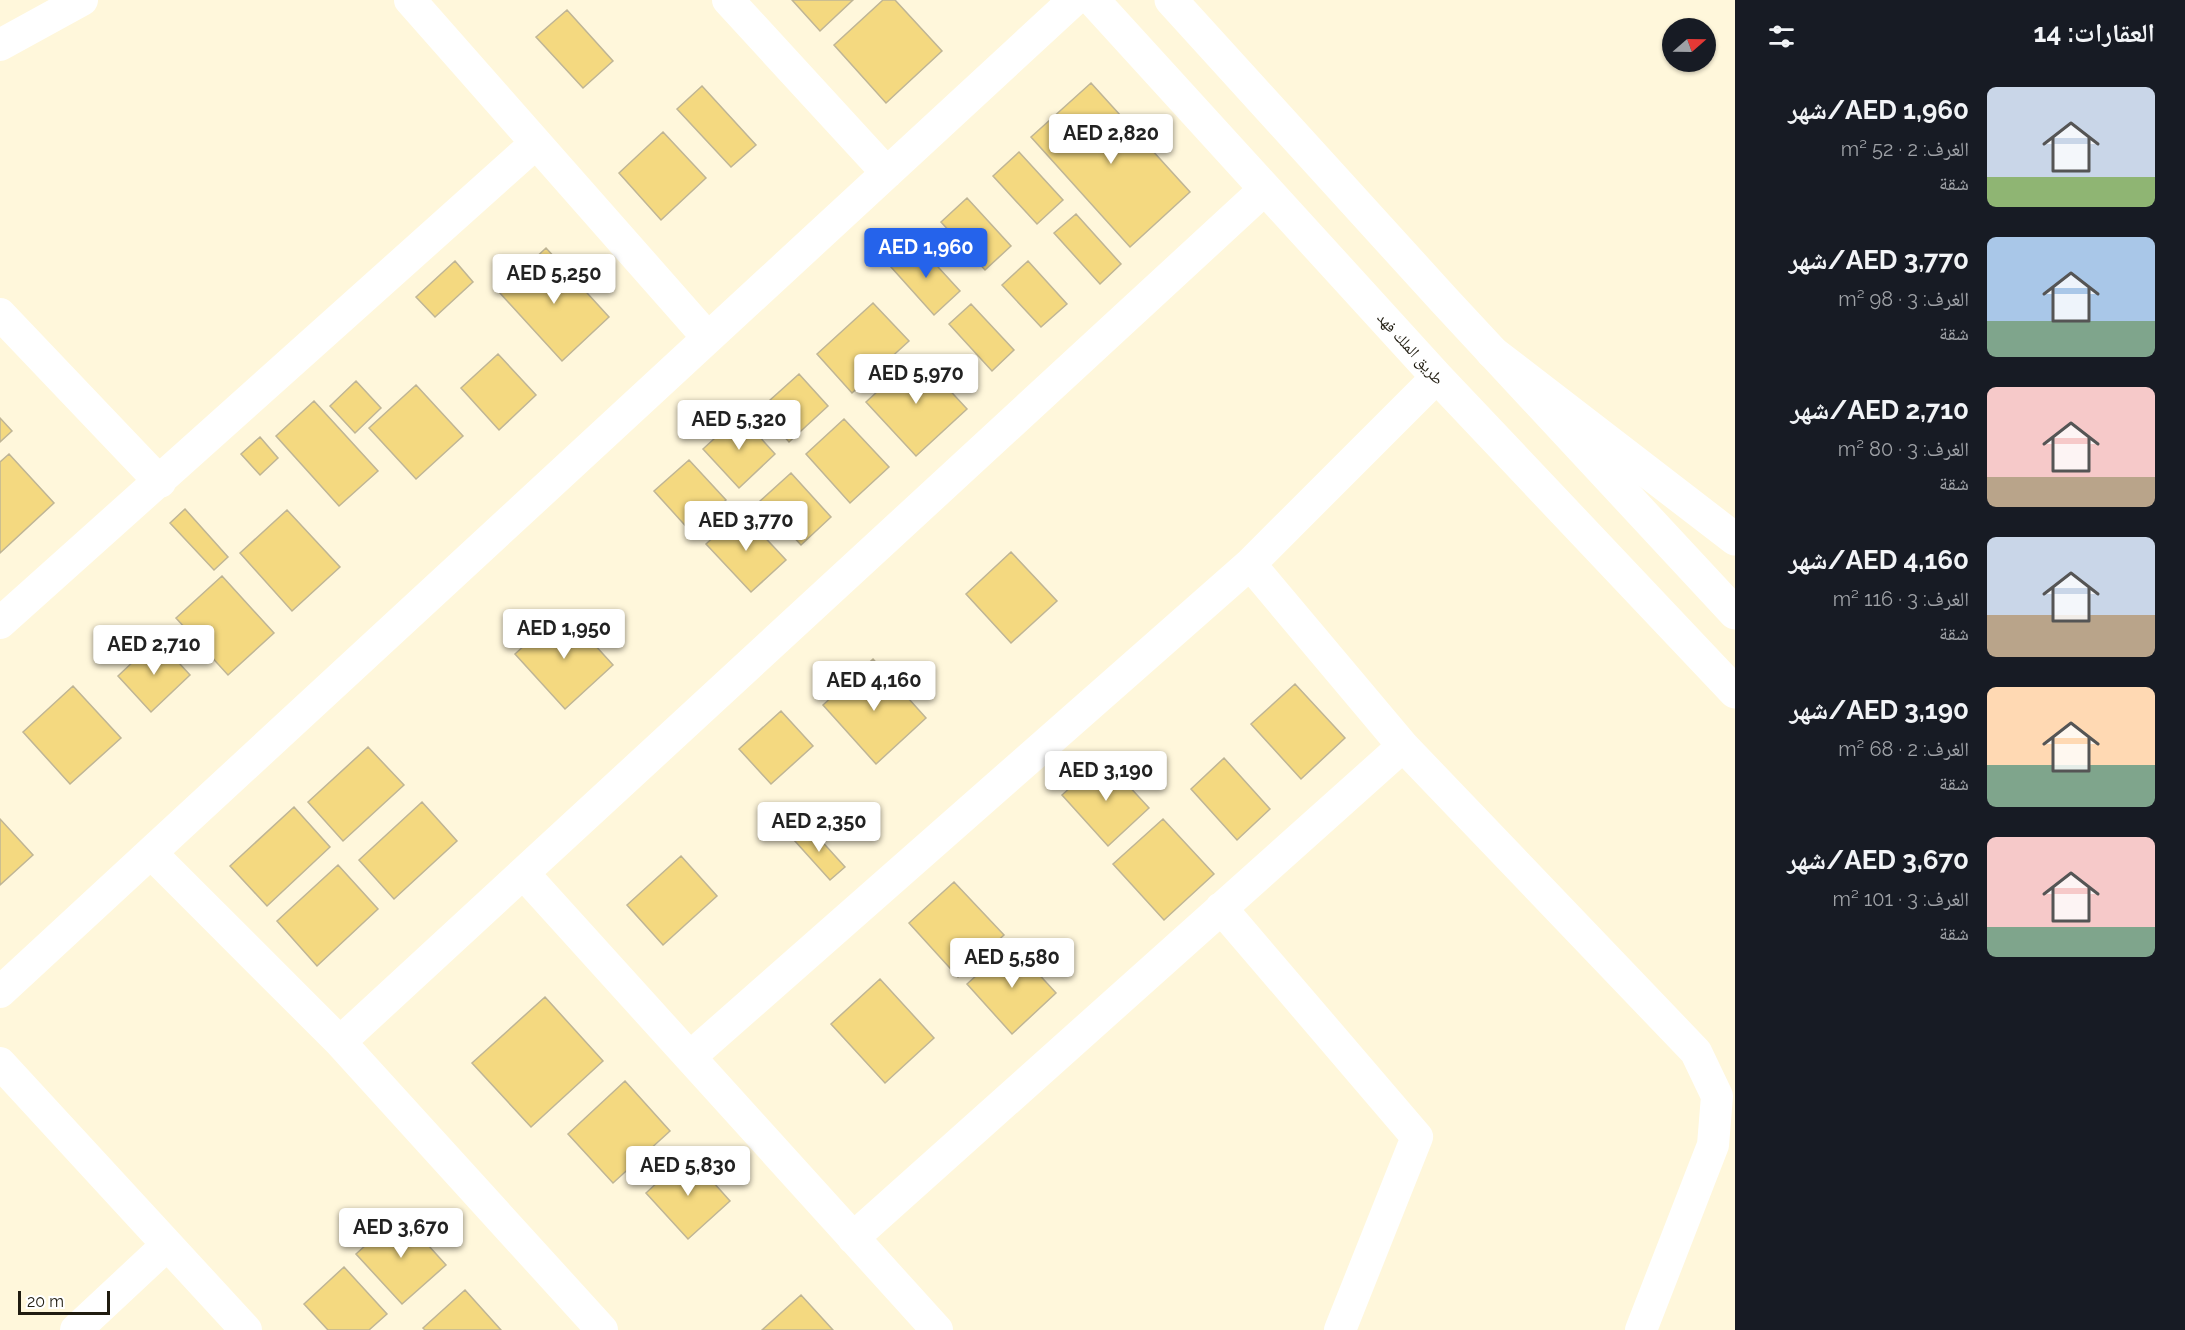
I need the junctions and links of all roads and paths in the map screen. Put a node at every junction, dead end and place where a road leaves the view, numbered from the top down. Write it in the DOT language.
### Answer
graph roads {
  1 [pos="82,0"];
  2 [pos="410,0"];
  3 [pos="728,0"];
  4 [pos="1074,0"];
  5 [pos="1093,0"];
  6 [pos="1171,0"];
  7 [pos="0,45"];
  8 [pos="536,143"];
  9 [pos="887,173"];
  10 [pos="1265,189"];
  11 [pos="0,314"];
  12 [pos="708,338"];
  13 [pos="1492,352"];
  14 [pos="1437,377"];
  15 [pos="160,482"];
  16 [pos="1735,539"];
  17 [pos="1250,564"];
  18 [pos="1735,613"];
  19 [pos="0,623"];
  20 [pos="1735,692"];
  21 [pos="1403,746"];
  22 [pos="151,853"];
  23 [pos="523,873"];
  24 [pos="1221,909"];
  25 [pos="0,992"];
  26 [pos="340,1042"];
  27 [pos="690,1057"];
  28 [pos="0,1063"];
  29 [pos="854,1238"];
  30 [pos="167,1245"];
  31 [pos="76,1330"];
  32 [pos="246,1330"];
  33 [pos="602,1330"];
  34 [pos="937,1330"];
  35 [pos="1340,1330"];
  36 [pos="1641,1330"];
  1 -- 7 [label="street"];
  2 -- 8 [label="street"];
  3 -- 9 [label="street"];
  4 -- 9 [label="street"];
  5 -- 10 [label="street, طريق الملك فهد"];
  6 -- 13 [label="street"];
  8 -- 12 [label="street"];
  8 -- 15 [label="street"];
  9 -- 12 [label="street"];
  10 -- 14 [label="street, طريق الملك فهد"];
  10 -- 23 [label="street"];
  11 -- 15 [label="street"];
  12 -- 22 [label="street"];
  13 -- 16 [label="street"];
  13 -- 18 [label="street"];
  14 -- 17 [label="street"];
  14 -- 20 [label="street, طريق الملك فهد"];
  15 -- 19 [label="street"];
  17 -- 21 [label="street"];
  17 -- 27 [label="street"];
  21 -- 24 [label="street"];
  21 -- 36 [label="street"];
  22 -- 25 [label="street"];
  22 -- 26 [label="street"];
  23 -- 26 [label="street"];
  23 -- 27 [label="street"];
  24 -- 29 [label="street"];
  24 -- 35 [label="street"];
  26 -- 33 [label="street"];
  27 -- 29 [label="street"];
  28 -- 30 [label="street"];
  29 -- 34 [label="street"];
  30 -- 31 [label="street"];
  30 -- 32 [label="street"];
}
